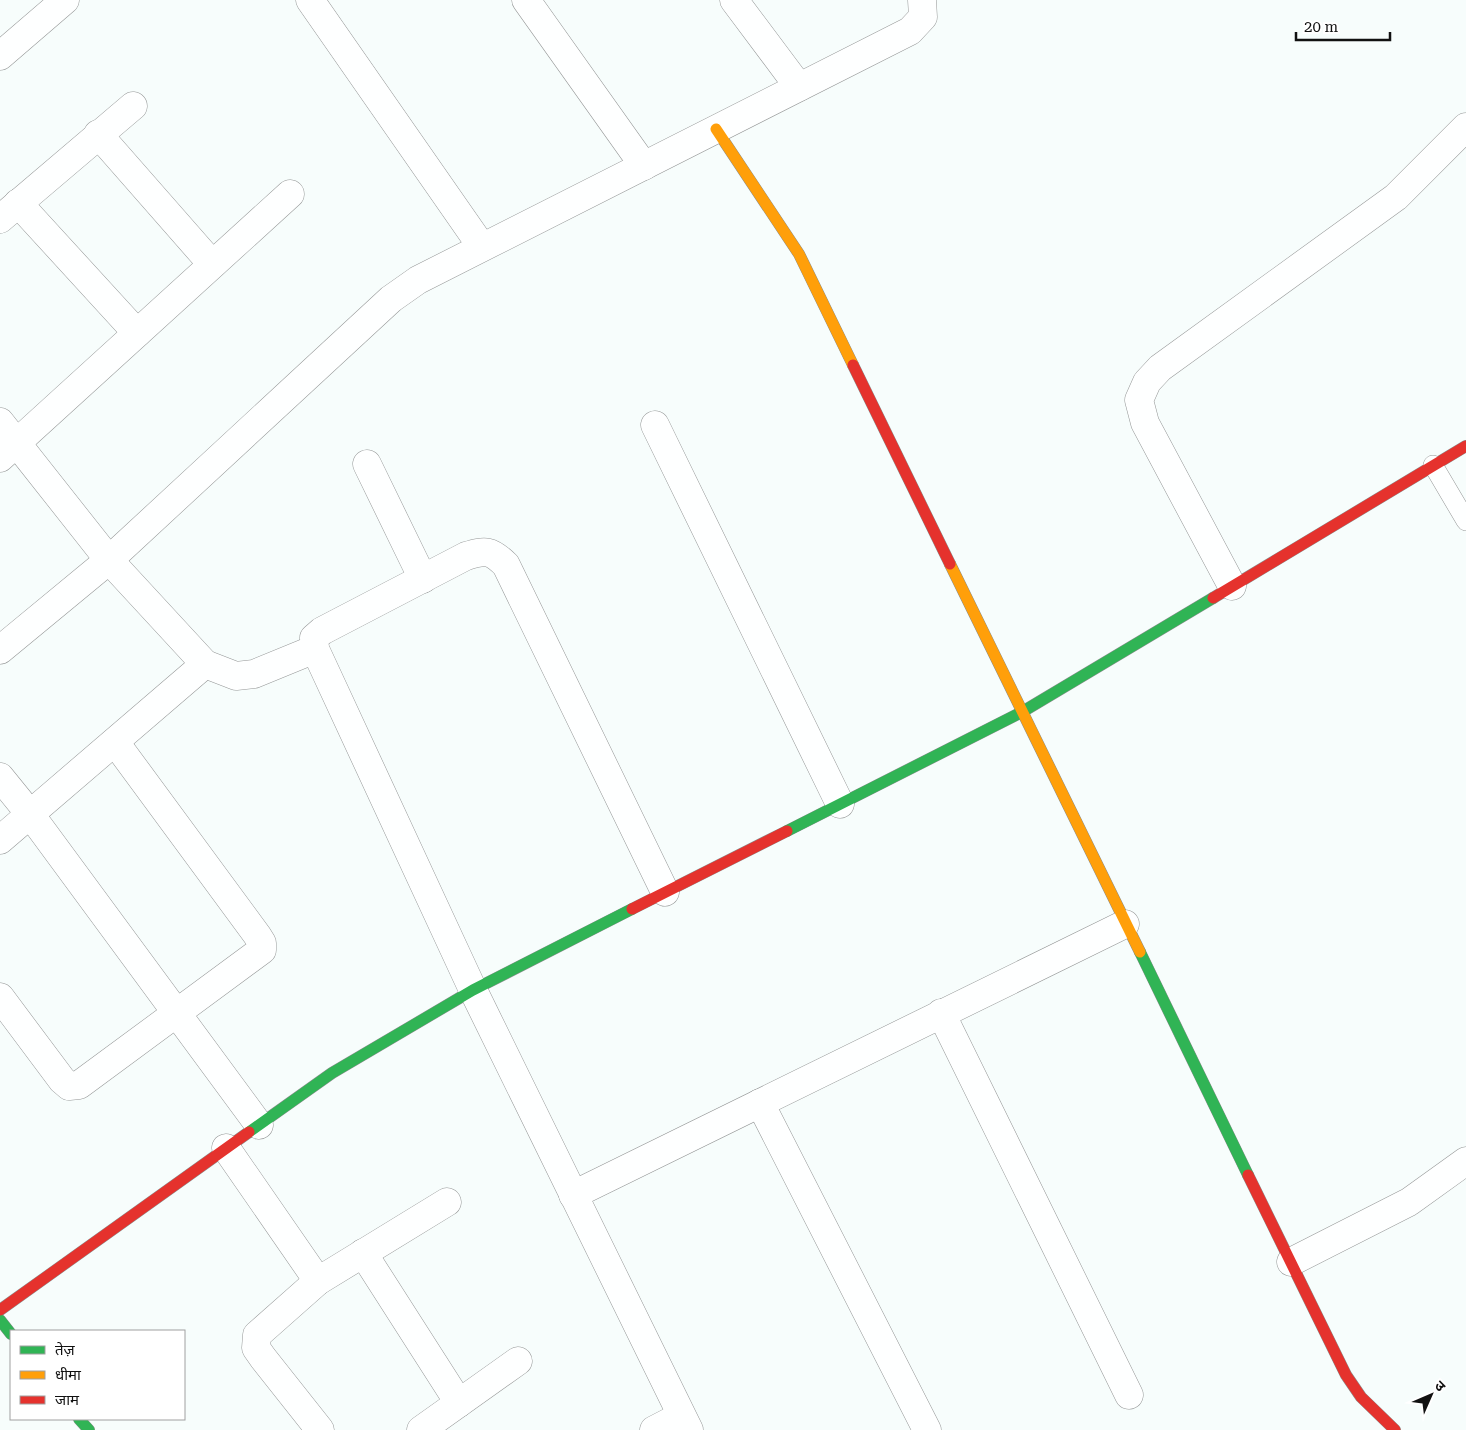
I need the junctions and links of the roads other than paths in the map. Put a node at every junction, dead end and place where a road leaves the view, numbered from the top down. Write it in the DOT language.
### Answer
graph roads {
  1 [pos="65,0"];
  2 [pos="310,0"];
  3 [pos="526,0"];
  4 [pos="734,0"];
  5 [pos="922,0"];
  6 [pos="0,56"];
  7 [pos="799,87"];
  8 [pos="133,106"];
  9 [pos="1466,127"];
  10 [pos="716,129"];
  11 [pos="98,134"];
  12 [pos="644,166"];
  13 [pos="290,194"];
  14 [pos="9,211"];
  15 [pos="482,248"];
  16 [pos="212,264"];
  17 [pos="137,333"];
  18 [pos="0,422"];
  19 [pos="655,425"];
  20 [pos="1466,446"];
  21 [pos="8,450"];
  22 [pos="367,464"];
  23 [pos="1433,465"];
  24 [pos="1466,521"];
  25 [pos="108,560"];
  26 [pos="423,579"];
  27 [pos="1232,586"];
  28 [pos="316,649"];
  29 [pos="0,650"];
  30 [pos="205,664"];
  31 [pos="1022,712"];
  32 [pos="115,742"];
  33 [pos="0,778"];
  34 [pos="840,804"];
  35 [pos="30,814"];
  36 [pos="0,840"];
  37 [pos="665,892"];
  38 [pos="1125,924"];
  39 [pos="473,990"];
  40 [pos="0,997"];
  41 [pos="176,1014"];
  42 [pos="941,1014"];
  43 [pos="760,1103"];
  44 [pos="258,1125"];
  45 [pos="226,1148"];
  46 [pos="1466,1161"];
  47 [pos="573,1194"];
  48 [pos="447,1202"];
  49 [pos="363,1253"];
  50 [pos="1291,1262"];
  51 [pos="318,1281"];
  52 [pos="0,1310"];
  53 [pos="0,1320"];
  54 [pos="10,1333"];
  55 [pos="518,1361"];
  56 [pos="1129,1395"];
  57 [pos="459,1403"];
  58 [pos="685,1423"];
  59 [pos="320,1430"];
  60 [pos="421,1430"];
  61 [pos="654,1430"];
  62 [pos="927,1430"];
  63 [pos="1396,1430"];
  1 -- 6 [label="street"];
  2 -- 15 [label="street"];
  3 -- 12 [label="street"];
  4 -- 7 [label="street"];
  5 -- 7 [label="street"];
  7 -- 10 [label="street"];
  8 -- 11 [label="street"];
  9 -- 27 [label="street"];
  10 -- 12 [label="street"];
  10 -- 31 [label="street"];
  11 -- 14 [label="street"];
  11 -- 16 [label="street"];
  12 -- 15 [label="street"];
  13 -- 16 [label="street"];
  14 -- 17 [label="street"];
  15 -- 25 [label="street"];
  16 -- 17 [label="street"];
  17 -- 21 [label="street"];
  18 -- 21 [label="street"];
  19 -- 34 [label="street"];
  20 -- 23 [label="street"];
  21 -- 25 [label="street"];
  22 -- 26 [label="street"];
  23 -- 24 [label="lane"];
  23 -- 27 [label="street"];
  25 -- 29 [label="street"];
  25 -- 30 [label="street"];
  26 -- 28 [label="street"];
  26 -- 37 [label="street"];
  27 -- 31 [label="street"];
  28 -- 30 [label="street"];
  28 -- 39 [label="street"];
  30 -- 32 [label="street"];
  31 -- 34 [label="street"];
  31 -- 38 [label="street"];
  32 -- 35 [label="street"];
  32 -- 41 [label="street"];
  33 -- 35 [label="street"];
  34 -- 37 [label="street"];
  35 -- 36 [label="street"];
  35 -- 41 [label="street"];
  37 -- 39 [label="street"];
  38 -- 42 [label="street"];
  38 -- 50 [label="street"];
  39 -- 44 [label="street"];
  39 -- 47 [label="street"];
  40 -- 41 [label="street"];
  41 -- 44 [label="street"];
  42 -- 43 [label="street"];
  42 -- 56 [label="street"];
  43 -- 47 [label="street"];
  43 -- 62 [label="street"];
  44 -- 45 [label="street"];
  45 -- 51 [label="street"];
  45 -- 52 [label="street"];
  46 -- 50 [label="street"];
  47 -- 58 [label="street"];
  48 -- 49 [label="street"];
  49 -- 51 [label="street"];
  49 -- 57 [label="street"];
  50 -- 63 [label="street"];
  51 -- 59 [label="street"];
  53 -- 54 [label="street"];
  55 -- 57 [label="street"];
  57 -- 60 [label="street"];
  58 -- 61 [label="street"];
}
